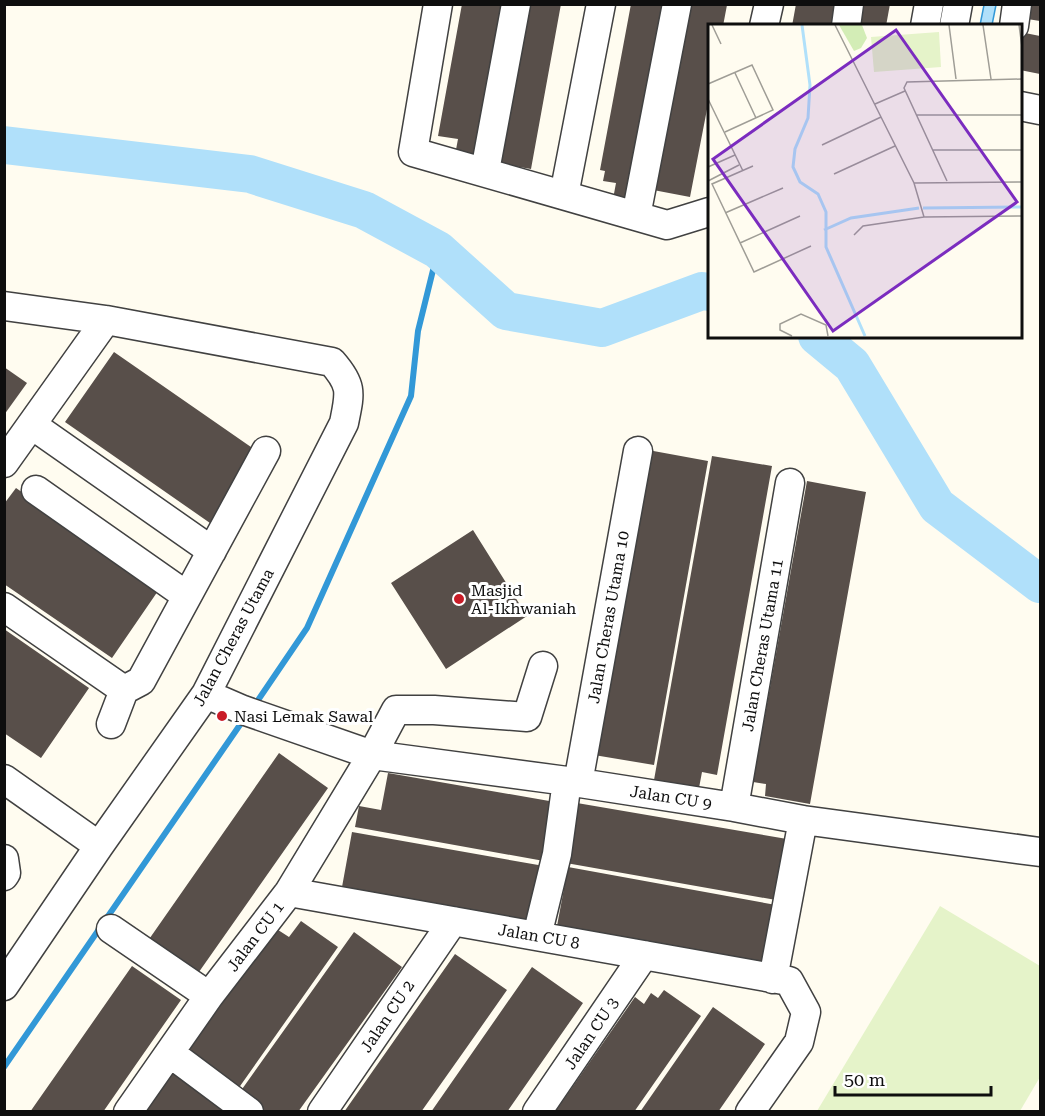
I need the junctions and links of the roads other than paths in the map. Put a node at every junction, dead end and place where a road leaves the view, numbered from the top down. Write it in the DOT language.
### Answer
graph roads {
  1 [pos="438,4"];
  2 [pos="516,4"];
  3 [pos="601,4"];
  4 [pos="677,4"];
  5 [pos="769,4"];
  6 [pos="849,4"];
  7 [pos="929,4"];
  8 [pos="958,4"];
  9 [pos="1017,4"];
  10 [pos="764,24"];
  11 [pos="846,24"];
  12 [pos="925,24"];
  13 [pos="954,24"];
  14 [pos="1014,24"];
  15 [pos="1021,106"];
  16 [pos="1041,110"];
  17 [pos="485,171"];
  18 [pos="564,195"];
  19 [pos="708,212"];
  20 [pos="636,216"];
  21 [pos="4,306"];
  22 [pos="106,320"];
  23 [pos="32,425"];
  24 [pos="266,451"];
  25 [pos="638,452"];
  26 [pos="4,463"];
  27 [pos="790,483"];
  28 [pos="36,490"];
  29 [pos="212,551"];
  30 [pos="187,596"];
  31 [pos="4,607"];
  32 [pos="543,666"];
  33 [pos="124,690"];
  34 [pos="206,694"];
  35 [pos="111,724"];
  36 [pos="372,754"];
  37 [pos="4,779"];
  38 [pos="572,782"];
  39 [pos="734,807"];
  40 [pos="803,820"];
  41 [pos="99,846"];
  42 [pos="1041,852"];
  43 [pos="4,859"];
  44 [pos="4,876"];
  45 [pos="289,892"];
  46 [pos="453,921"];
  47 [pos="111,929"];
  48 [pos="537,936"];
  49 [pos="644,955"];
  50 [pos="781,980"];
  51 [pos="4,986"];
  52 [pos="210,996"];
  53 [pos="170,1053"];
  54 [pos="128,1112"];
  55 [pos="249,1112"];
  56 [pos="322,1112"];
  57 [pos="537,1112"];
  58 [pos="750,1112"];
  1 -- 17 [label="street"];
  2 -- 17 [label="street"];
  3 -- 18 [label="street"];
  4 -- 20 [label="street"];
  5 -- 10 [label="street"];
  6 -- 11 [label="street"];
  7 -- 12 [label="street"];
  8 -- 13 [label="street"];
  9 -- 14 [label="street"];
  15 -- 16 [label="street"];
  17 -- 18 [label="street"];
  18 -- 20 [label="street"];
  19 -- 20 [label="street"];
  21 -- 22 [label="street"];
  22 -- 23 [label="street"];
  22 -- 34 [label="street, Jalan Cheras Utama"];
  23 -- 26 [label="street"];
  23 -- 29 [label="street"];
  24 -- 29 [label="street"];
  25 -- 38 [label="street, Jalan Cheras Utama 10"];
  27 -- 39 [label="street, Jalan Cheras Utama 11"];
  28 -- 30 [label="street"];
  29 -- 30 [label="street"];
  30 -- 33 [label="street"];
  31 -- 33 [label="street"];
  32 -- 36 [label="street, Jalan CU 1"];
  33 -- 35 [label="street"];
  34 -- 36 [label="street, Jalan CU 9"];
  34 -- 41 [label="street, Jalan Cheras Utama"];
  36 -- 38 [label="street, Jalan CU 9"];
  36 -- 45 [label="street, Jalan CU 1"];
  37 -- 41 [label="street"];
  38 -- 39 [label="street, Jalan CU 9"];
  38 -- 48 [label="street, Jalan Cheras Utama 10"];
  39 -- 40 [label="street, Jalan CU 9"];
  40 -- 42 [label="street, Jalan CU 9"];
  40 -- 50 [label="street"];
  41 -- 51 [label="street, Jalan Cheras Utama"];
  43 -- 44 [label="street"];
  45 -- 46 [label="street, Jalan CU 8"];
  45 -- 52 [label="street, Jalan CU 1"];
  46 -- 48 [label="street, Jalan CU 8"];
  46 -- 56 [label="street, Jalan CU 2"];
  47 -- 52 [label="street"];
  48 -- 49 [label="street, Jalan CU 8"];
  49 -- 50 [label="street, Jalan CU 8"];
  49 -- 57 [label="street, Jalan CU 3"];
  50 -- 58 [label="street"];
  52 -- 53 [label="street, Jalan CU 1"];
  53 -- 54 [label="street, Jalan CU 1"];
  53 -- 55 [label="street"];
}
